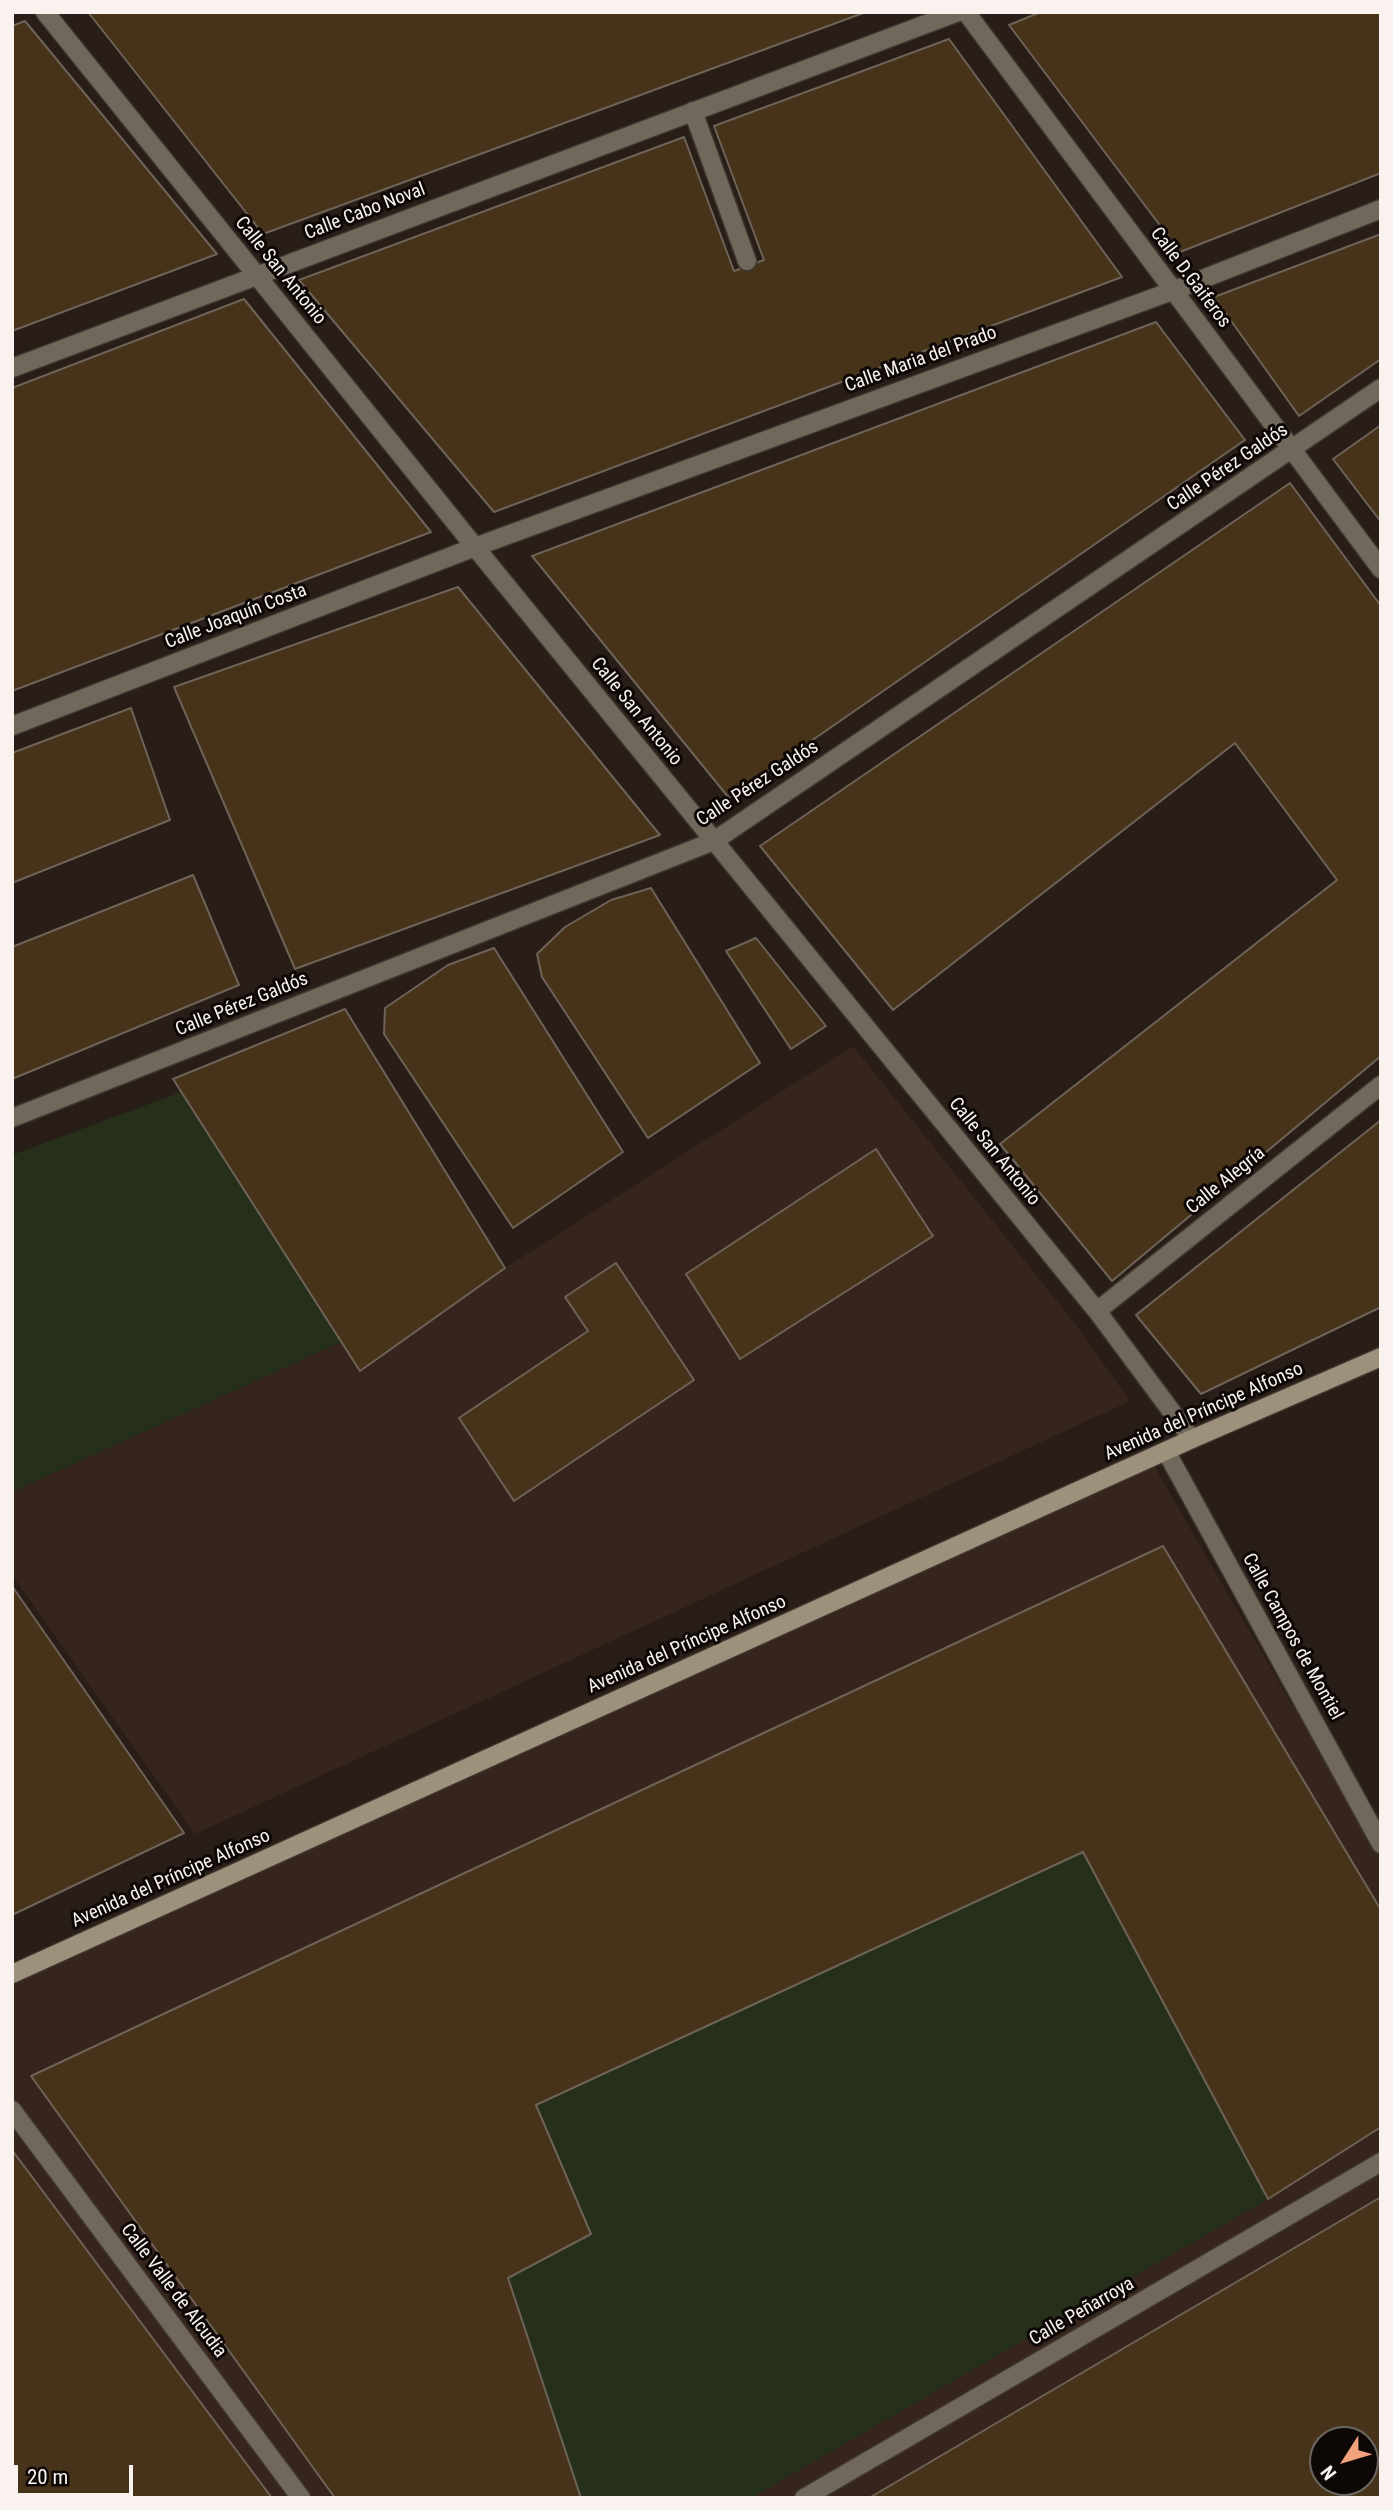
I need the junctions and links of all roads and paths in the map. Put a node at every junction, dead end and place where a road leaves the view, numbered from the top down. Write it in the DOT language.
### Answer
graph roads {
  1 [pos="46,12"];
  2 [pos="958,12"];
  3 [pos="966,12"];
  4 [pos="693,111"];
  5 [pos="1381,209"];
  6 [pos="747,261"];
  7 [pos="257,275"];
  8 [pos="1172,291"];
  9 [pos="12,368"];
  10 [pos="1381,388"];
  11 [pos="1292,450"];
  12 [pos="475,547"];
  13 [pos="1381,569"];
  14 [pos="12,726"];
  15 [pos="714,841"];
  16 [pos="1381,1085"];
  17 [pos="12,1118"];
  18 [pos="1097,1311"];
  19 [pos="1381,1357"];
  20 [pos="1192,1439"];
  21 [pos="1166,1451"];
  22 [pos="1381,1844"];
  23 [pos="12,1974"];
  24 [pos="12,2110"];
  25 [pos="1381,2162"];
  26 [pos="301,2498"];
  27 [pos="804,2498"];
  1 -- 7 [label="street, Calle San Antonio"];
  2 -- 4 [label="street, Calle Cabo Noval"];
  3 -- 8 [label="street, Calle D.Gaiferos"];
  4 -- 6 [label="street"];
  4 -- 7 [label="street, Calle Cabo Noval"];
  5 -- 8 [label="street, Calle Maria del Prado"];
  7 -- 9 [label="street, Calle Cabo Noval"];
  7 -- 12 [label="street, Calle San Antonio"];
  8 -- 11 [label="street, Calle D.Gaiferos"];
  8 -- 12 [label="street, Calle Maria del Prado"];
  10 -- 11 [label="street, Calle Pérez Galdós"];
  11 -- 13 [label="street, Calle D.Gaiferos"];
  11 -- 15 [label="street, Calle Pérez Galdós"];
  12 -- 14 [label="street, Calle Joaquín Costa"];
  12 -- 15 [label="street, Calle San Antonio"];
  15 -- 17 [label="street, Calle Pérez Galdós"];
  15 -- 18 [label="street, Calle San Antonio"];
  16 -- 18 [label="street, Calle Alegría"];
  18 -- 20 [label="street, Calle San Antonio"];
  19 -- 20 [label="street, Avenida del Príncipe Alfonso"];
  20 -- 21 [label="street, Avenida del Príncipe Alfonso"];
  21 -- 22 [label="street, Calle Campos de Montiel"];
  21 -- 23 [label="street, Avenida del Príncipe Alfonso"];
  24 -- 26 [label="street, Calle Valle de Alcudia"];
  25 -- 27 [label="street, Calle Peñarroya"];
}
